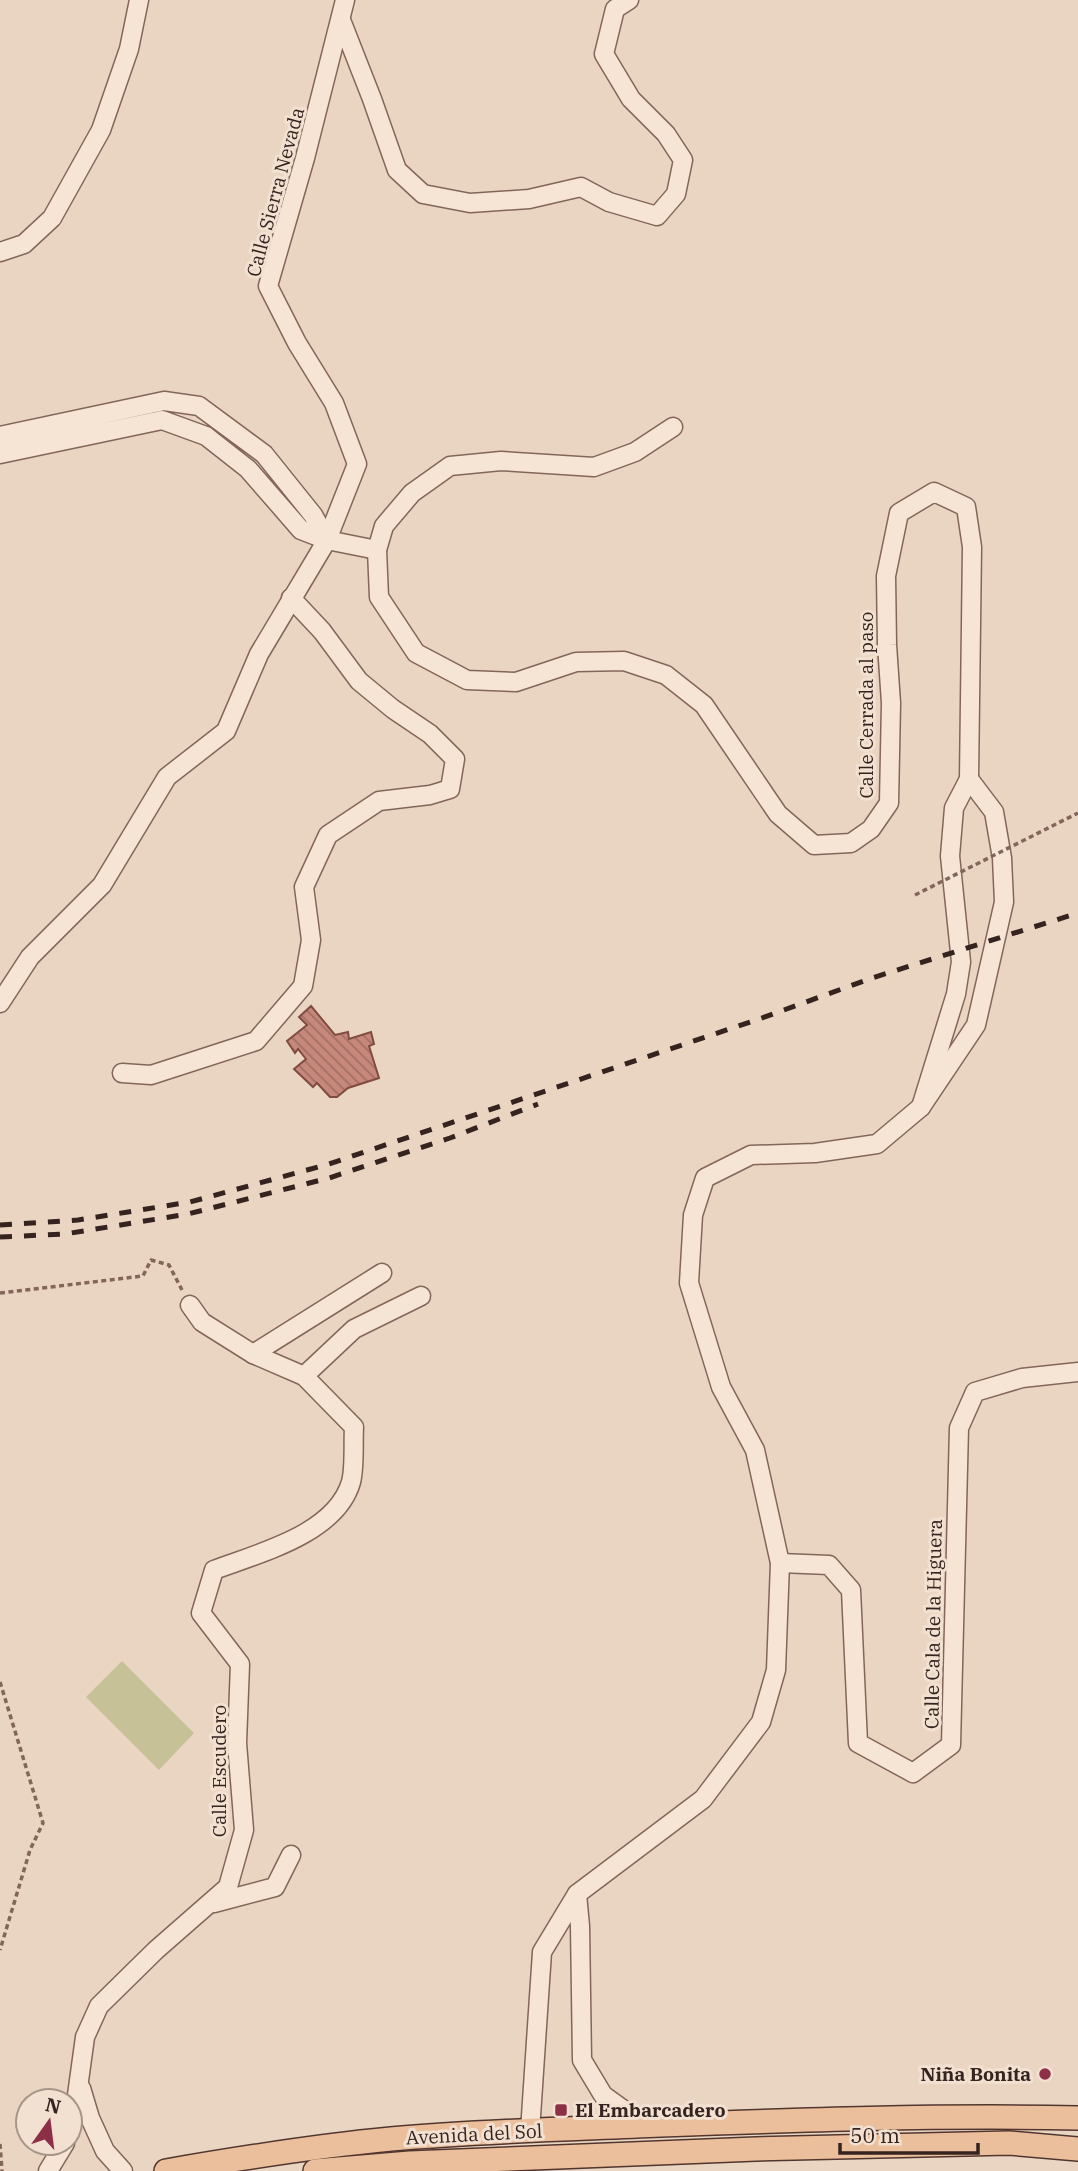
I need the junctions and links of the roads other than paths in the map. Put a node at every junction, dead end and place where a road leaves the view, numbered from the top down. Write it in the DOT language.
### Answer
graph roads {
  1 [pos="139,0"];
  2 [pos="345,0"];
  3 [pos="629,0"];
  4 [pos="341,20"];
  5 [pos="0,253"];
  6 [pos="673,427"];
  7 [pos="0,436"];
  8 [pos="0,454"];
  9 [pos="327,540"];
  10 [pos="377,550"];
  11 [pos="291,598"];
  12 [pos="969,779"];
  13 [pos="0,1003"];
  14 [pos="122,1073"];
  15 [pos="921,1107"];
  16 [pos="382,1273"];
  17 [pos="421,1296"];
  18 [pos="190,1305"];
  19 [pos="253,1354"];
  20 [pos="1078,1372"];
  21 [pos="304,1376"];
  22 [pos="780,1563"];
  23 [pos="291,1855"];
  24 [pos="577,1894"];
  25 [pos="207,1904"];
  26 [pos="79,2081"];
  27 [pos="78,2087"];
  28 [pos="1078,2118"];
  29 [pos="646,2126"];
  30 [pos="530,2131"];
  31 [pos="1009,2143"];
  32 [pos="1078,2149"];
  33 [pos="1078,2164"];
  34 [pos="123,2171"];
  35 [pos="166,2171"];
  36 [pos="315,2171"];
  1 -- 5 [label="street"];
  2 -- 4 [label="street, Calle Sierra Nevada"];
  3 -- 4 [label="street"];
  4 -- 9 [label="street, Calle Sierra Nevada"];
  6 -- 10 [label="street"];
  7 -- 9 [label="street"];
  8 -- 9 [label="street"];
  9 -- 10 [label="street"];
  9 -- 11 [label="street, Calle Sierra Nevada"];
  10 -- 12 [label="street, Calle Cerrada al paso"];
  11 -- 13 [label="street, Calle Sierra Nevada"];
  11 -- 14 [label="street"];
  12 -- 15 [label="street, Calle Cerrada al paso"];
  12 -- 15 [label="street"];
  15 -- 22 [label="street"];
  16 -- 19 [label="street"];
  17 -- 21 [label="street"];
  18 -- 19 [label="street, Calle Escudero"];
  19 -- 21 [label="street, Calle Escudero"];
  20 -- 22 [label="street, Calle Cala de la Higuera"];
  21 -- 25 [label="street, Calle Escudero"];
  22 -- 24 [label="street"];
  23 -- 25 [label="street"];
  24 -- 29 [label="street"];
  24 -- 30 [label="street"];
  25 -- 26 [label="street"];
  26 -- 27 [label="street"];
  26 -- 34 [label="street"];
  28 -- 29 [label="main road, Avenida del Sol"];
  29 -- 30 [label="main road, Avenida del Sol"];
  30 -- 35 [label="main road, Avenida del Sol"];
  31 -- 32 [label="main road, Avenida del Sol"];
  31 -- 33 [label="main road"];
  31 -- 36 [label="main road, Avenida del Sol"];
}
